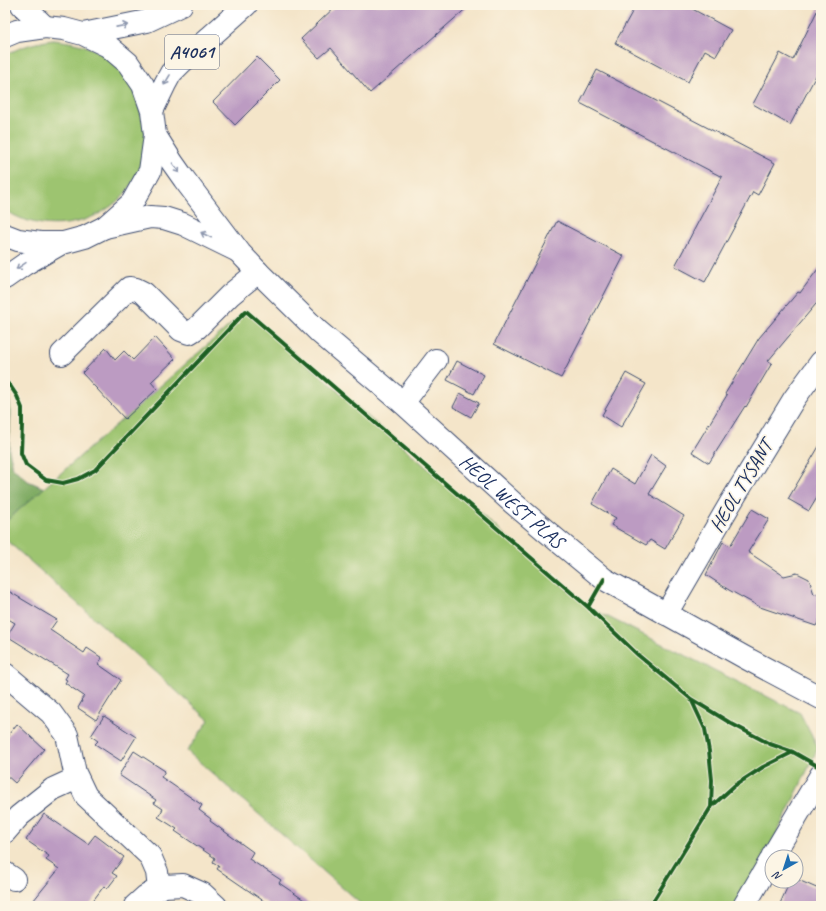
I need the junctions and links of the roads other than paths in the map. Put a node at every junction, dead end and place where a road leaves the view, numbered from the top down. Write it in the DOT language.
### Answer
graph roads {
  1 [pos="22,5"];
  2 [pos="181,5"];
  3 [pos="246,5"];
  4 [pos="45,27"];
  5 [pos="83,34"];
  6 [pos="5,36"];
  7 [pos="152,111"];
  8 [pos="155,135"];
  9 [pos="105,227"];
  10 [pos="5,235"];
  11 [pos="63,243"];
  12 [pos="240,253"];
  13 [pos="258,272"];
  14 [pos="5,278"];
  15 [pos="62,354"];
  16 [pos="436,360"];
  17 [pos="821,362"];
  18 [pos="404,403"];
  19 [pos="666,614"];
  20 [pos="5,674"];
  21 [pos="821,698"];
  22 [pos="821,775"];
  23 [pos="77,778"];
  24 [pos="5,832"];
  25 [pos="777,849"];
  26 [pos="764,871"];
  27 [pos="159,889"];
  28 [pos="135,906"];
  29 [pos="216,906"];
  30 [pos="744,906"];
  1 -- 4 [label="street"];
  5 -- 2 [label="street, A4061, one-way"];
  3 -- 7 [label="street, A4061, one-way"];
  4 -- 5 [label="street"];
  4 -- 6 [label="street"];
  5 -- 7 [label="street"];
  7 -- 8 [label="street"];
  8 -- 9 [label="street"];
  8 -- 12 [label="street, HEOL WEST PLAS, one-way"];
  9 -- 11 [label="street"];
  12 -- 9 [label="street, HEOL WEST PLAS, one-way"];
  10 -- 11 [label="street"];
  11 -- 14 [label="street, one-way"];
  12 -- 13 [label="street, HEOL WEST PLAS"];
  13 -- 15 [label="street"];
  13 -- 18 [label="street, HEOL WEST PLAS"];
  16 -- 18 [label="street"];
  17 -- 19 [label="street, HEOL TYSANT"];
  18 -- 19 [label="street, HEOL WEST PLAS"];
  19 -- 21 [label="street, HEOL WEST PLAS"];
  20 -- 23 [label="street"];
  22 -- 25 [label="street"];
  23 -- 24 [label="street"];
  23 -- 27 [label="street"];
  26 -- 30 [label="street"];
  27 -- 28 [label="street"];
  27 -- 29 [label="street"];
}
